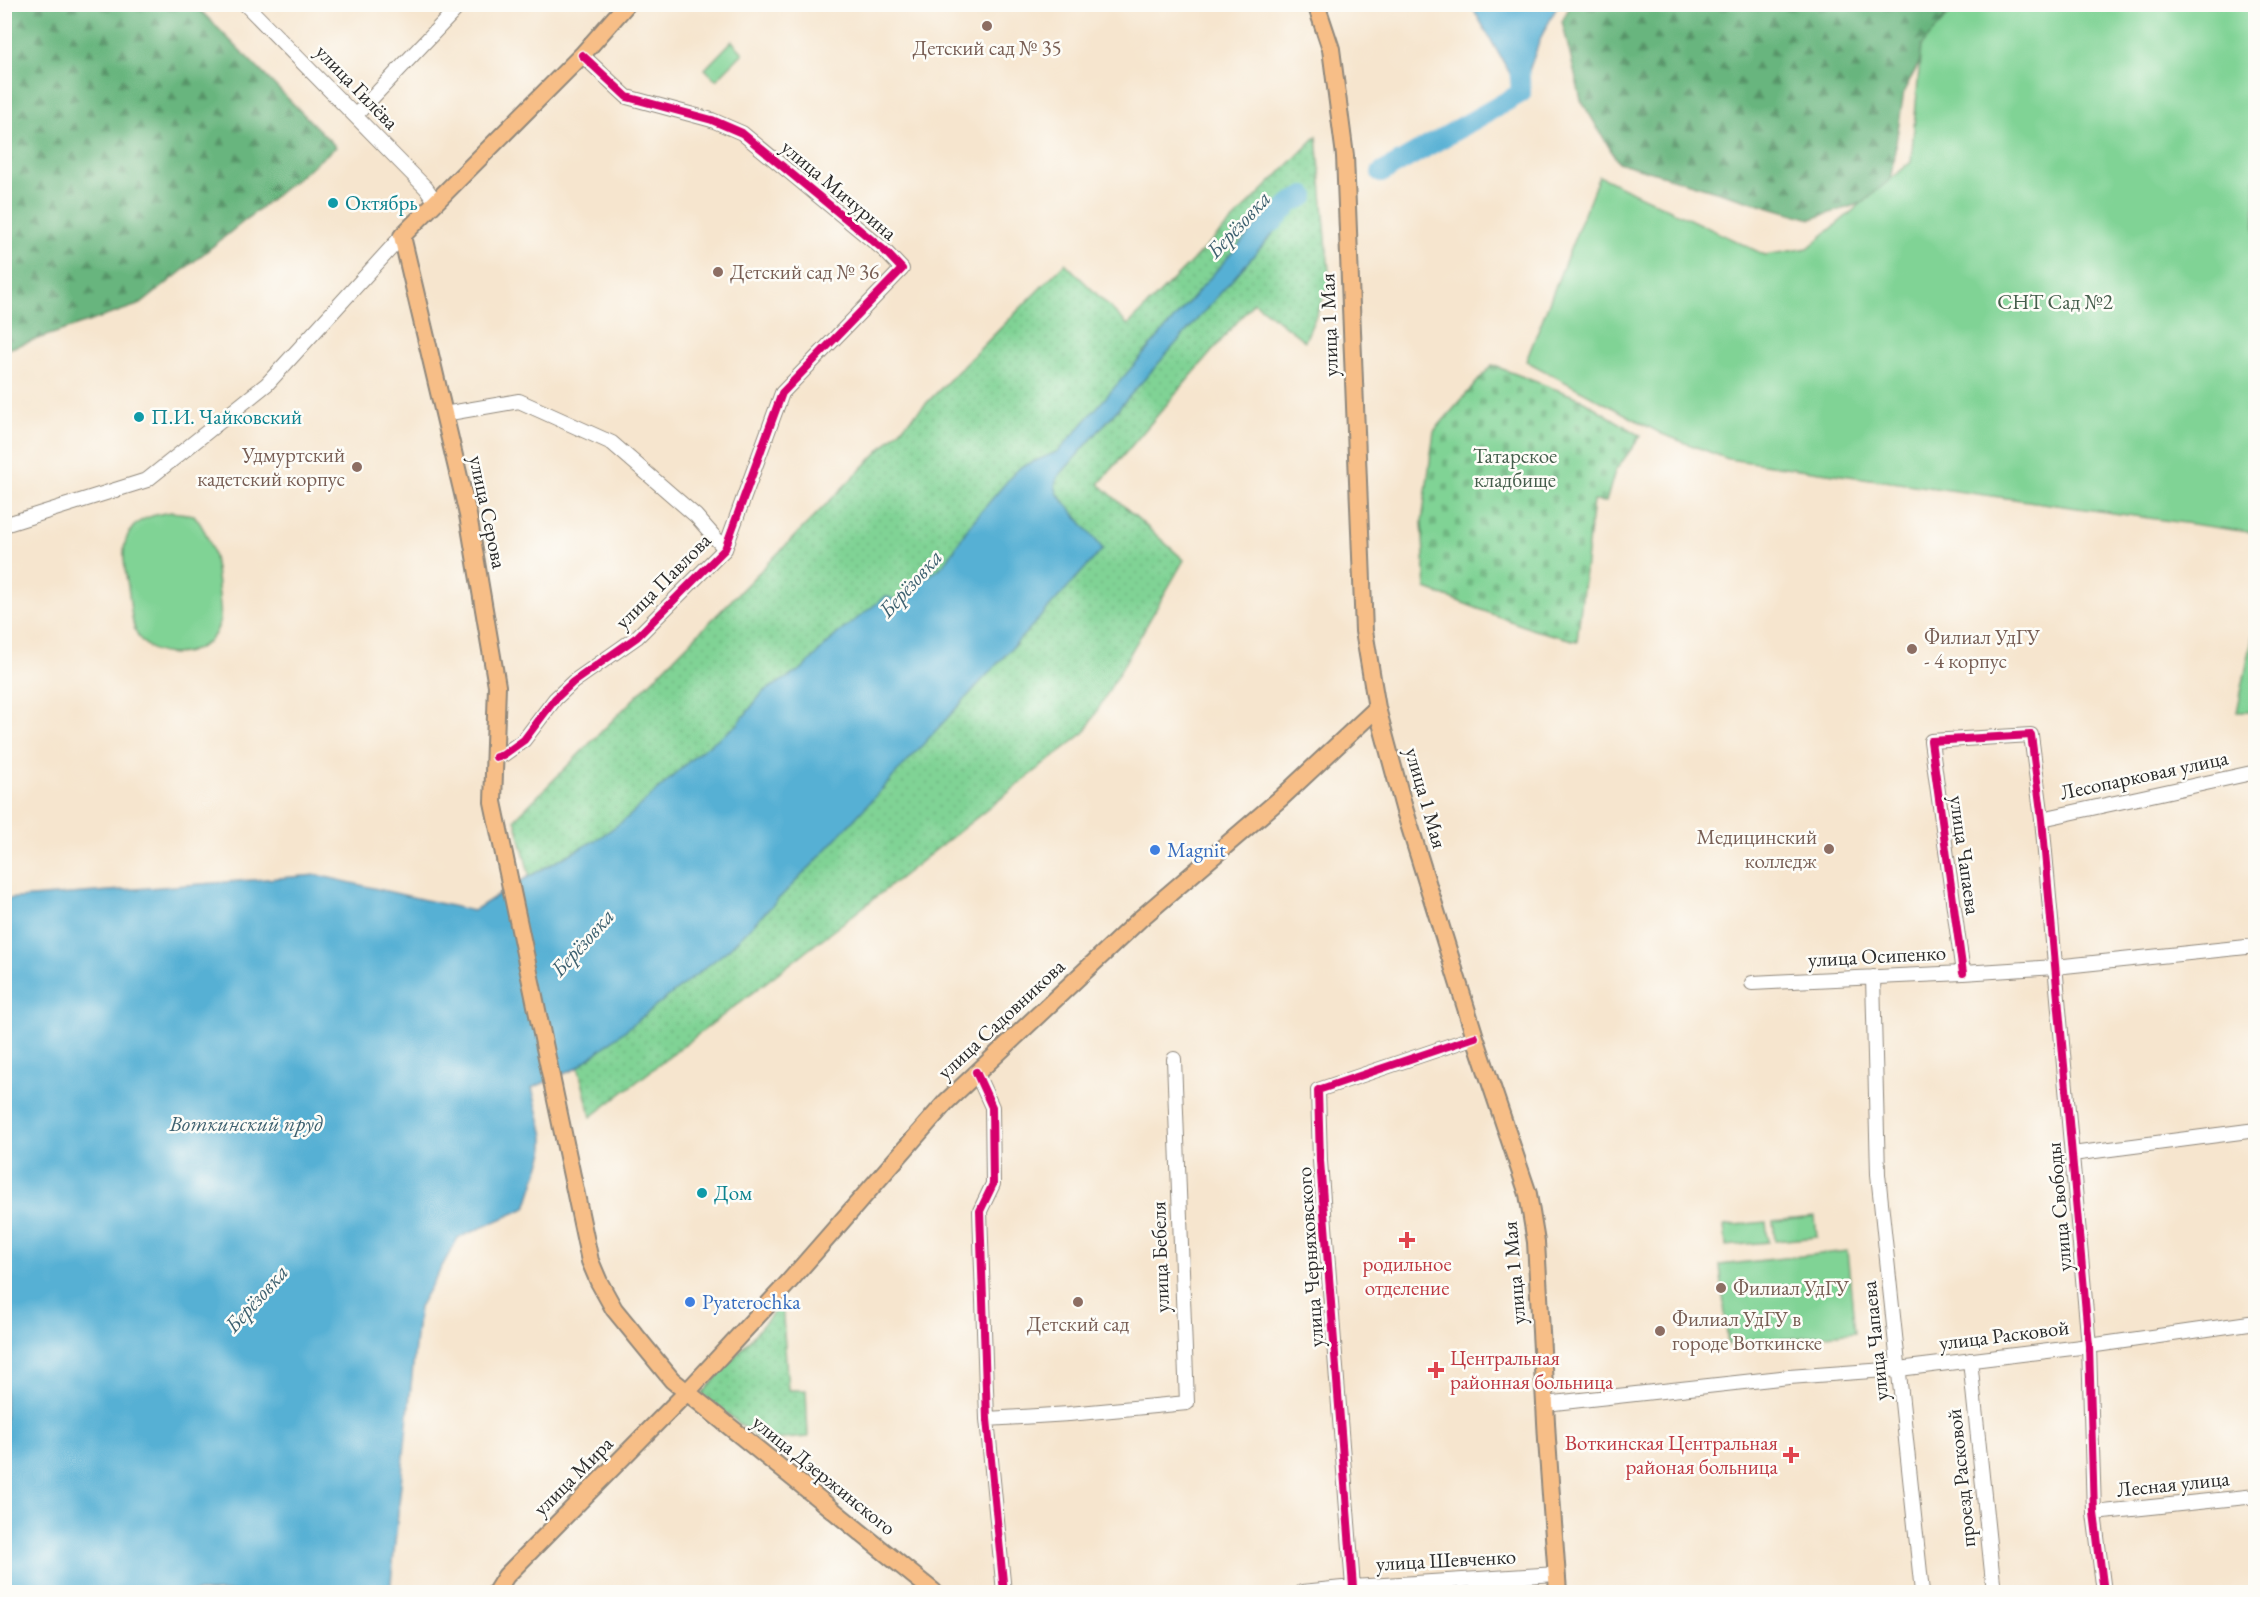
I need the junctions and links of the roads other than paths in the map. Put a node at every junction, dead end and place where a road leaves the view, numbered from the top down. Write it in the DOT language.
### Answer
graph roads {
  1 [pos="246,4"];
  2 [pos="461,4"];
  3 [pos="1316,4"];
  4 [pos="622,6"];
  5 [pos="582,55"];
  6 [pos="356,116"];
  7 [pos="435,201"];
  8 [pos="402,236"];
  9 [pos="444,414"];
  10 [pos="776,414"];
  11 [pos="4,525"];
  12 [pos="725,549"];
  13 [pos="1377,708"];
  14 [pos="1931,741"];
  15 [pos="496,757"];
  16 [pos="2256,772"];
  17 [pos="2042,819"];
  18 [pos="2256,946"];
  19 [pos="2055,967"];
  20 [pos="1963,973"];
  21 [pos="1873,977"];
  22 [pos="1752,983"];
  23 [pos="1475,1037"];
  24 [pos="1174,1059"];
  25 [pos="976,1072"];
  26 [pos="2256,1130"];
  27 [pos="2072,1154"];
  28 [pos="580,1212"];
  29 [pos="2256,1322"];
  30 [pos="2089,1346"];
  31 [pos="1970,1360"];
  32 [pos="1899,1369"];
  33 [pos="686,1393"];
  34 [pos="1545,1404"];
  35 [pos="987,1419"];
  36 [pos="2256,1496"];
  37 [pos="2094,1513"];
  38 [pos="1557,1574"];
  39 [pos="1353,1587"];
  40 [pos="496,1593"];
  41 [pos="934,1593"];
  42 [pos="1004,1593"];
  43 [pos="1302,1593"];
  44 [pos="1558,1593"];
  45 [pos="1922,1593"];
  46 [pos="1994,1593"];
  47 [pos="2104,1593"];
  1 -- 6 [label="street, улица Гилёва"];
  2 -- 6 [label="street"];
  3 -- 13 [label="main road, улица 1 Мая"];
  4 -- 5 [label="main road"];
  5 -- 7 [label="main road"];
  5 -- 10 [label="street, улица Мичурина"];
  6 -- 7 [label="street, улица Гилёва"];
  7 -- 8 [label="main road"];
  8 -- 9 [label="main road, улица Серова"];
  8 -- 11 [label="street"];
  9 -- 12 [label="street, улица Павлова"];
  9 -- 15 [label="main road, улица Серова"];
  10 -- 12 [label="street, улица Павлова"];
  12 -- 15 [label="street, улица Павлова"];
  13 -- 23 [label="main road, улица 1 Мая"];
  13 -- 25 [label="main road, улица Садовникова"];
  14 -- 17 [label="street, улица Свободы"];
  14 -- 20 [label="street, улица Чапаева"];
  15 -- 28 [label="main road, улица Серова"];
  16 -- 17 [label="street, Лесопарковая улица"];
  17 -- 19 [label="street, улица Свободы"];
  18 -- 19 [label="street, улица Осипенко"];
  19 -- 20 [label="street, улица Осипенко"];
  19 -- 27 [label="street, улица Свободы"];
  20 -- 21 [label="street, улица Осипенко"];
  21 -- 22 [label="street, улица Осипенко"];
  21 -- 32 [label="street, улица Чапаева"];
  23 -- 34 [label="main road, улица 1 Мая"];
  23 -- 39 [label="street, улица Черняховского"];
  24 -- 35 [label="street, улица Бебеля"];
  25 -- 33 [label="main road, улица Садовникова"];
  25 -- 35 [label="street"];
  26 -- 27 [label="street"];
  27 -- 30 [label="street, улица Свободы"];
  28 -- 33 [label="main road, улица Дзержинского"];
  29 -- 30 [label="street, улица Расковой"];
  30 -- 31 [label="street, улица Расковой"];
  30 -- 37 [label="street, улица Свободы"];
  31 -- 32 [label="street, улица Расковой"];
  31 -- 46 [label="street, проезд Расковой"];
  32 -- 34 [label="street, улица Расковой"];
  32 -- 45 [label="street, улица Чапаева"];
  33 -- 40 [label="main road, улица Мира"];
  33 -- 41 [label="main road, улица Дзержинского"];
  34 -- 38 [label="main road, улица 1 Мая"];
  35 -- 42 [label="street"];
  36 -- 37 [label="street, Лесная улица"];
  37 -- 47 [label="street, улица Свободы"];
  38 -- 39 [label="street, улица Шевченко"];
  38 -- 44 [label="main road, улица 1 Мая"];
  39 -- 43 [label="street, улица Шевченко"];
}
